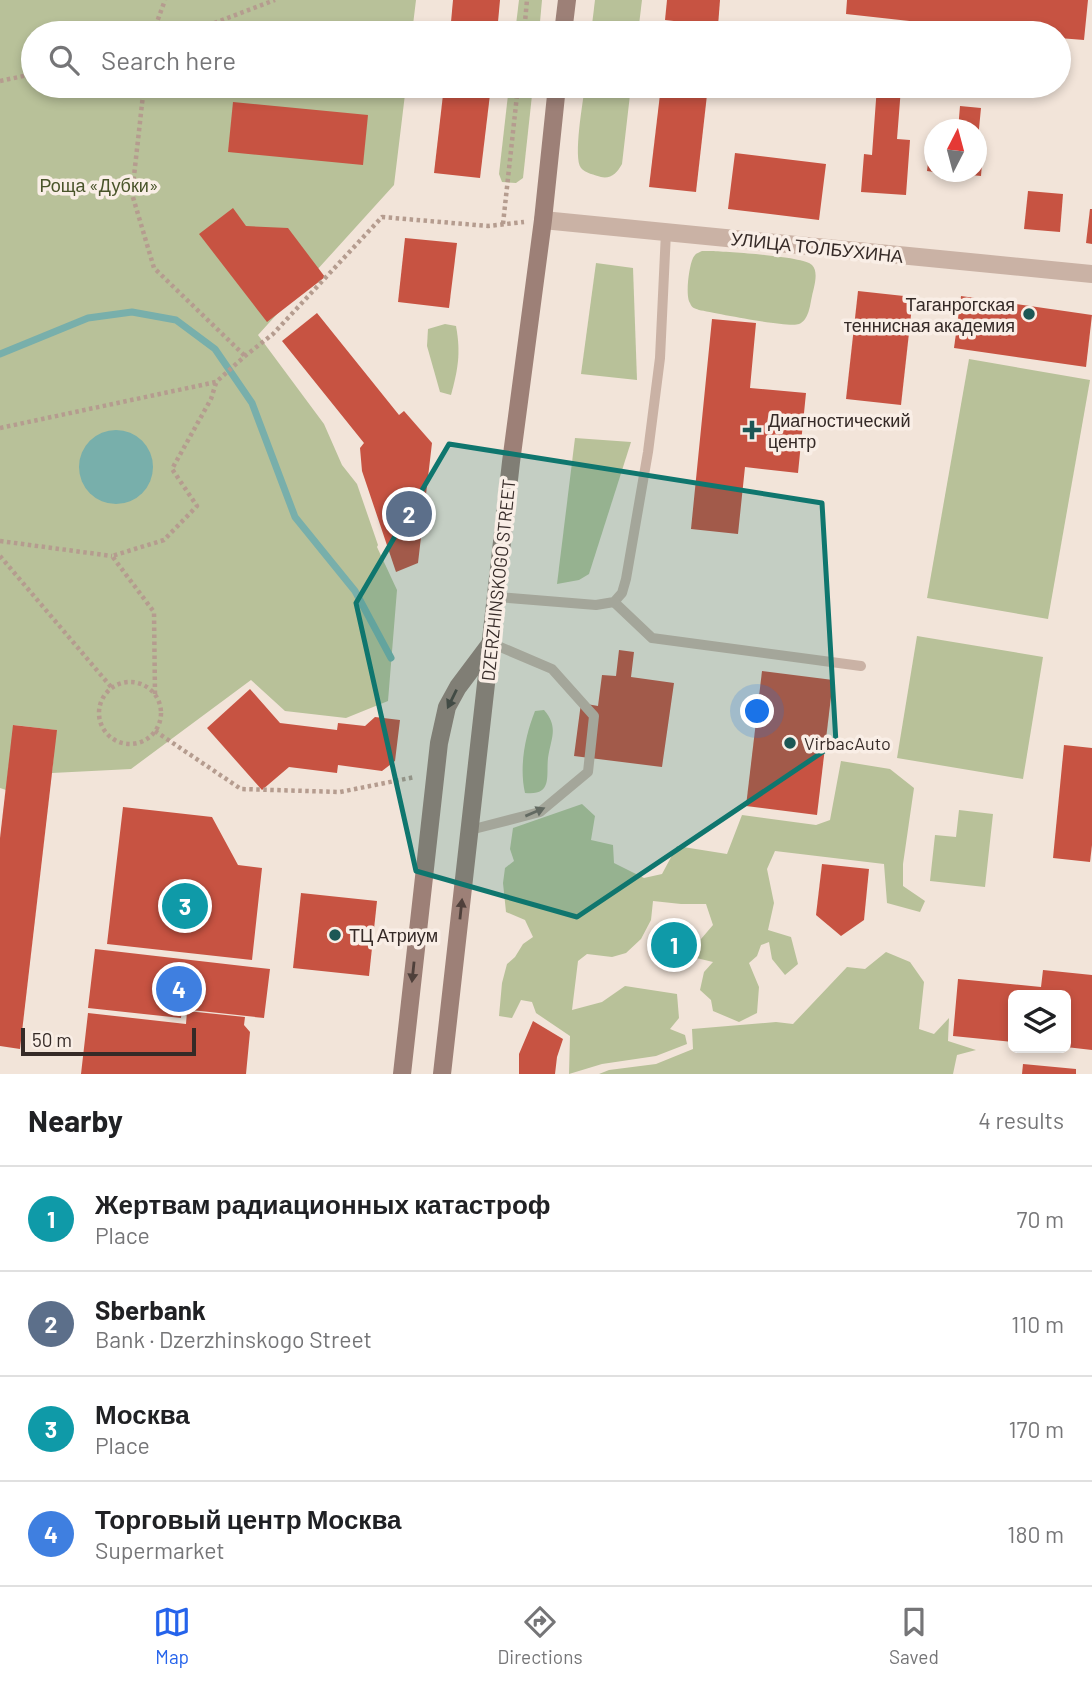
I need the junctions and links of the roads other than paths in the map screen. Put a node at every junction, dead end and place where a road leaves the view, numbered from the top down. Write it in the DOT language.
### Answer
graph roads {
  1 [pos="567,0"];
  2 [pos="564,21"];
  3 [pos="556,98"];
  4 [pos="543,220"];
  5 [pos="666,232"];
  6 [pos="1092,274"];
  7 [pos="497,597"];
  8 [pos="614,602"];
  9 [pos="491,643"];
  10 [pos="861,666"];
  11 [pos="470,830"];
  12 [pos="402,1074"];
  13 [pos="442,1074"];
  1 -- 2 [label="main road"];
  3 -- 4 [label="main road, DZERZHINSKOGO STREET"];
  4 -- 5 [label="street, УЛИЦА ТОЛБУХИНА"];
  4 -- 7 [label="main road, DZERZHINSKOGO STREET"];
  5 -- 6 [label="street, УЛИЦА ТОЛБУХИНА"];
  5 -- 8 [label="lane"];
  7 -- 8 [label="lane"];
  7 -- 9 [label="main road, DZERZHINSKOGO STREET"];
  8 -- 10 [label="lane"];
  9 -- 11 [label="main road, DZERZHINSKOGO STREET"];
  11 -- 9 [label="lane, one-way"];
  9 -- 12 [label="main road, one-way"];
  13 -- 11 [label="main road, DZERZHINSKOGO STREET, one-way"];
}
